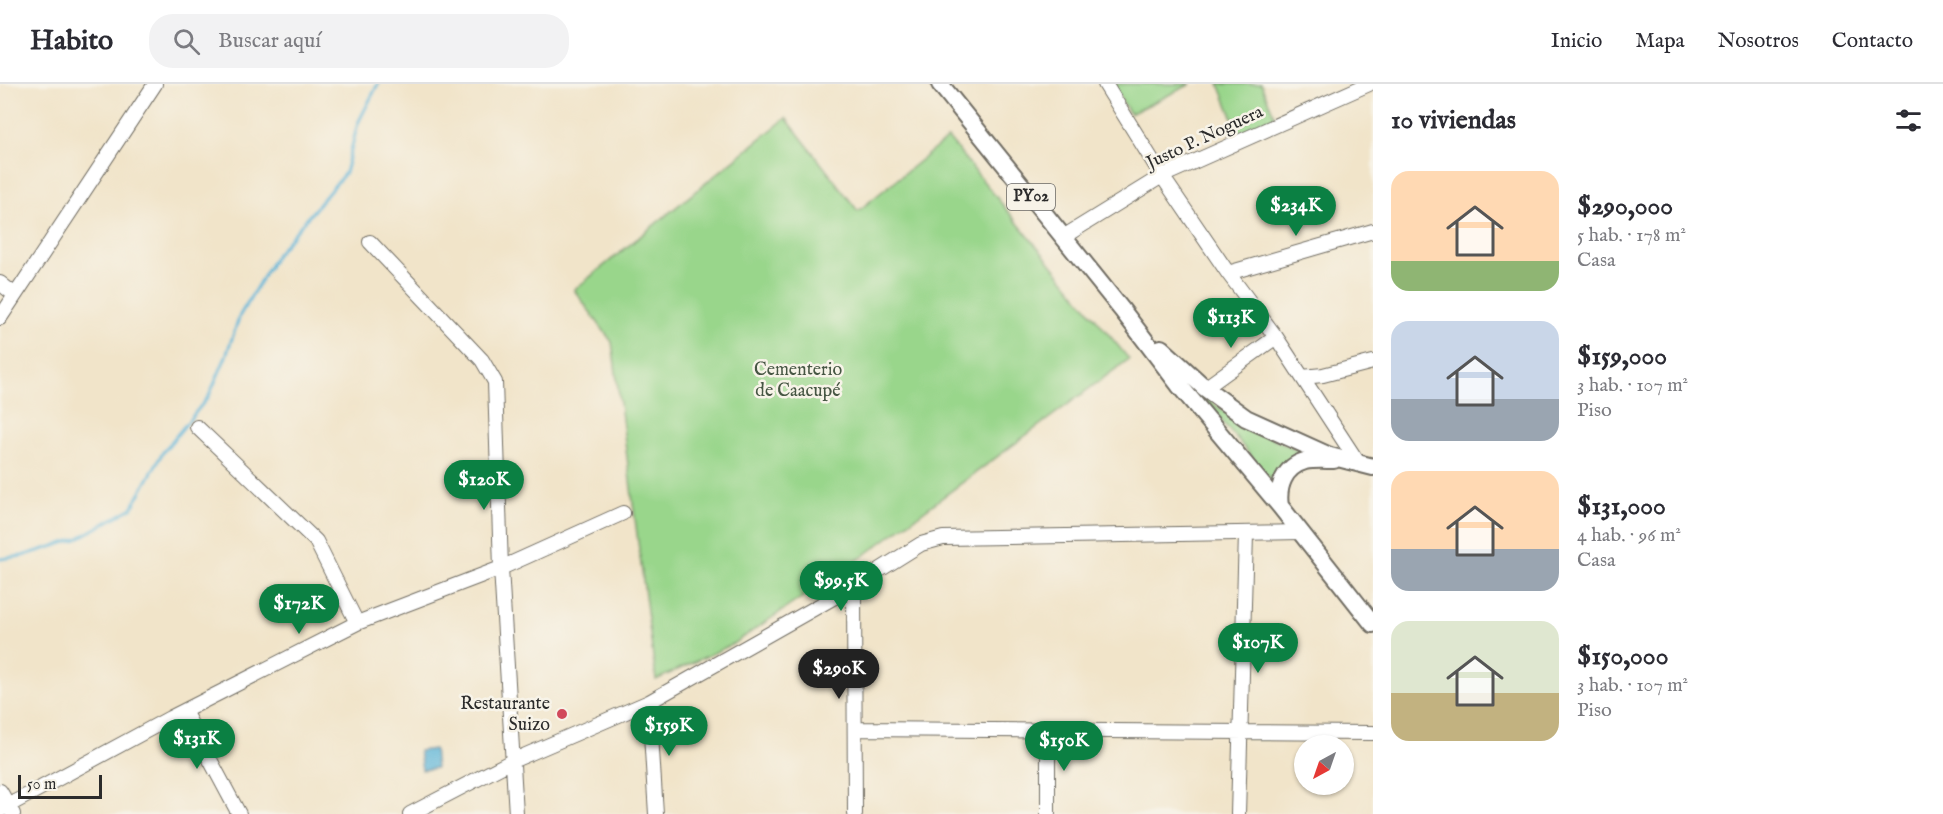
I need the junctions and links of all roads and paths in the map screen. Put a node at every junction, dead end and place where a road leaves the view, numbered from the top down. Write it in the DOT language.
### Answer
graph roads {
  1 [pos="155,84"];
  2 [pos="940,84"];
  3 [pos="1105,84"];
  4 [pos="1369,84"];
  5 [pos="1162,176"];
  6 [pos="1373,231"];
  7 [pos="1063,237"];
  8 [pos="370,242"];
  9 [pos="1228,273"];
  10 [pos="0,283"];
  11 [pos="15,295"];
  12 [pos="1122,310"];
  13 [pos="0,318"];
  14 [pos="1276,337"];
  15 [pos="1373,362"];
  16 [pos="1302,377"];
  17 [pos="1205,388"];
  18 [pos="197,427"];
  19 [pos="1358,464"];
  20 [pos="1280,507"];
  21 [pos="623,513"];
  22 [pos="1301,532"];
  23 [pos="1246,534"];
  24 [pos="501,568"];
  25 [pos="854,586"];
  26 [pos="357,623"];
  27 [pos="1373,624"];
  28 [pos="649,702"];
  29 [pos="184,711"];
  30 [pos="855,729"];
  31 [pos="1048,729"];
  32 [pos="1241,732"];
  33 [pos="1373,733"];
  34 [pos="512,761"];
  35 [pos="0,791"];
  36 [pos="7,810"];
  37 [pos="239,814"];
  38 [pos="410,814"];
  39 [pos="516,814"];
  40 [pos="656,814"];
  41 [pos="855,814"];
  42 [pos="1048,814"];
  43 [pos="1238,814"];
  1 -- 11 [label="street"];
  2 -- 7 [label="main road, PY02"];
  3 -- 5 [label="street"];
  4 -- 5 [label="street, Justo P. Noguera"];
  5 -- 7 [label="street, Justo P. Noguera"];
  5 -- 9 [label="street"];
  6 -- 9 [label="street"];
  7 -- 12 [label="main road, PY02"];
  8 -- 24 [label="street"];
  9 -- 14 [label="street"];
  10 -- 11 [label="street"];
  11 -- 13 [label="street"];
  12 -- 17 [label="main road, PY02"];
  12 -- 20 [label="main road, PY02"];
  14 -- 16 [label="street"];
  14 -- 17 [label="street"];
  15 -- 16 [label="street"];
  16 -- 19 [label="street"];
  17 -- 19 [label="main road, PY02"];
  18 -- 26 [label="street"];
  19 -- 20 [label="main road"];
  20 -- 22 [label="main road, PY02"];
  21 -- 24 [label="street"];
  22 -- 23 [label="street"];
  22 -- 27 [label="main road, PY02"];
  23 -- 25 [label="street"];
  23 -- 32 [label="street"];
  24 -- 26 [label="street"];
  24 -- 34 [label="street"];
  25 -- 28 [label="street"];
  25 -- 30 [label="street"];
  26 -- 29 [label="street"];
  28 -- 34 [label="street"];
  28 -- 40 [label="street"];
  29 -- 36 [label="street"];
  29 -- 37 [label="street"];
  30 -- 31 [label="street"];
  30 -- 41 [label="street"];
  31 -- 32 [label="street"];
  31 -- 42 [label="street"];
  32 -- 33 [label="street"];
  32 -- 43 [label="street"];
  34 -- 38 [label="street"];
  34 -- 39 [label="street"];
  35 -- 36 [label="street"];
}
